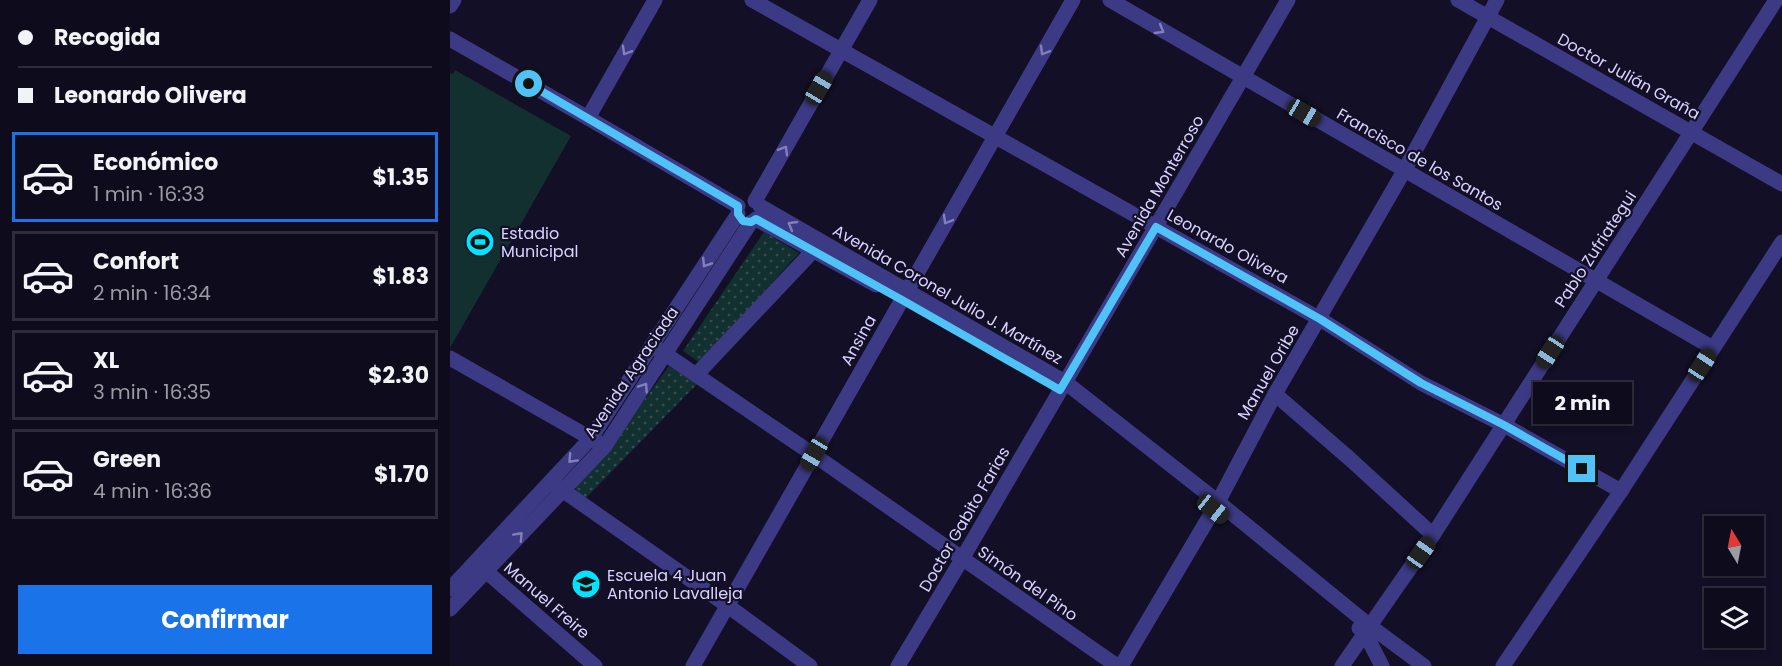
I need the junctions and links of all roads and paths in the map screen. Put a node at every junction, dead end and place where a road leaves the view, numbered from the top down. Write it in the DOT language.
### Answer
graph roads {
  1 [pos="454,0"];
  2 [pos="655,0"];
  3 [pos="752,0"];
  4 [pos="870,0"];
  5 [pos="1073,0"];
  6 [pos="1110,0"];
  7 [pos="1288,0"];
  8 [pos="1458,0"];
  9 [pos="1497,0"];
  10 [pos="1776,0"];
  11 [pos="450,6"];
  12 [pos="1487,17"];
  13 [pos="450,39"];
  14 [pos="841,51"];
  15 [pos="1243,78"];
  16 [pos="588,118"];
  17 [pos="1692,132"];
  18 [pos="995,136"];
  19 [pos="1404,171"];
  20 [pos="1782,184"];
  21 [pos="750,211"];
  22 [pos="1156,227"];
  23 [pos="1782,242"];
  24 [pos="813,251"];
  25 [pos="1596,280"];
  26 [pos="904,296"];
  27 [pos="1320,319"];
  28 [pos="652,345"];
  29 [pos="1713,348"];
  30 [pos="666,354"];
  31 [pos="450,358"];
  32 [pos="696,375"];
  33 [pos="1062,386"];
  34 [pos="1275,394"];
  35 [pos="1504,425"];
  36 [pos="598,442"];
  37 [pos="814,454"];
  38 [pos="556,486"];
  39 [pos="1621,491"];
  40 [pos="1215,506"];
  41 [pos="1433,535"];
  42 [pos="962,559"];
  43 [pos="481,566"];
  44 [pos="450,589"];
  45 [pos="728,606"];
  46 [pos="450,609"];
  47 [pos="1368,629"];
  48 [pos="596,666"];
  49 [pos="693,666"];
  50 [pos="810,666"];
  51 [pos="898,666"];
  52 [pos="1119,666"];
  53 [pos="1342,666"];
  54 [pos="1382,666"];
  55 [pos="1424,666"];
  56 [pos="1503,666"];
  1 -- 11 [label="street"];
  2 -- 16 [label="street, one-way"];
  3 -- 14 [label="street, Leonardo Olivera"];
  4 -- 14 [label="street"];
  5 -- 18 [label="street, Ansina, one-way"];
  6 -- 15 [label="street, Francisco de los Santos, one-way"];
  7 -- 15 [label="street, Avenida Monterroso"];
  8 -- 12 [label="street, Doctor Julián Graña"];
  9 -- 12 [label="street, Manuel Oribe"];
  10 -- 17 [label="street, Pablo Zufriategui"];
  12 -- 17 [label="street, Doctor Julián Graña"];
  12 -- 19 [label="street, Manuel Oribe"];
  13 -- 16 [label="street, Avenida Coronel Julio J. Martínez"];
  14 -- 18 [label="street, Leonardo Olivera"];
  21 -- 14 [label="street, one-way"];
  15 -- 19 [label="street, Francisco de los Santos"];
  15 -- 22 [label="street, Avenida Monterroso"];
  16 -- 21 [label="street, Avenida Coronel Julio J. Martínez"];
  17 -- 20 [label="street, Doctor Julián Graña"];
  17 -- 25 [label="street, Pablo Zufriategui"];
  18 -- 22 [label="street, Leonardo Olivera"];
  18 -- 26 [label="street, Ansina, one-way"];
  19 -- 25 [label="street, Francisco de los Santos"];
  19 -- 27 [label="street, Manuel Oribe"];
  21 -- 24 [label="street, Avenida Coronel Julio J. Martínez"];
  26 -- 21 [label="street, Avenida Coronel Julio J. Martínez, one-way"];
  21 -- 28 [label="street, Avenida Agraciada, one-way"];
  21 -- 30 [label="street, Avenida Agraciada"];
  22 -- 27 [label="street, Leonardo Olivera"];
  22 -- 33 [label="street, Avenida Monterroso"];
  23 -- 29 [label="street"];
  24 -- 26 [label="street, Avenida Coronel Julio J. Martínez"];
  24 -- 32 [label="street"];
  25 -- 29 [label="street, Francisco de los Santos"];
  25 -- 35 [label="street, Pablo Zufriategui"];
  26 -- 33 [label="street, Avenida Coronel Julio J. Martínez"];
  26 -- 37 [label="street, Ansina"];
  27 -- 34 [label="street, Manuel Oribe"];
  27 -- 35 [label="street, Leonardo Olivera"];
  28 -- 30 [label="street, Simón del Pino"];
  28 -- 36 [label="street, Avenida Agraciada"];
  29 -- 39 [label="street"];
  30 -- 32 [label="street, Simón del Pino"];
  36 -- 30 [label="street, Avenida Agraciada, one-way"];
  31 -- 36 [label="street"];
  32 -- 37 [label="street, Simón del Pino"];
  33 -- 40 [label="street, Avenida Coronel Julio J. Martínez"];
  33 -- 42 [label="street, Doctor Gabito Farias"];
  34 -- 40 [label="street, Manuel Oribe"];
  34 -- 41 [label="street"];
  35 -- 39 [label="street, Leonardo Olivera"];
  35 -- 41 [label="street, Pablo Zufriategui"];
  36 -- 38 [label="street, Avenida Agraciada"];
  37 -- 42 [label="street, Simón del Pino"];
  37 -- 45 [label="street, Ansina"];
  38 -- 43 [label="street, Avenida Agraciada"];
  38 -- 45 [label="street"];
  39 -- 56 [label="street"];
  40 -- 47 [label="street, Avenida Coronel Julio J. Martínez"];
  40 -- 52 [label="street, Manuel Oribe"];
  41 -- 47 [label="street, Pablo Zufriategui"];
  42 -- 51 [label="street, Doctor Gabito Farias"];
  42 -- 52 [label="street, Simón del Pino"];
  43 -- 44 [label="street, Avenida Agraciada"];
  43 -- 46 [label="street, Avenida Agraciada"];
  43 -- 48 [label="street, Manuel Freire"];
  45 -- 49 [label="street, Ansina"];
  45 -- 50 [label="street"];
  47 -- 53 [label="street, Pablo Zufriategui"];
  47 -- 54 [label="street"];
  47 -- 55 [label="street, Avenida Coronel Julio J. Martínez"];
}
